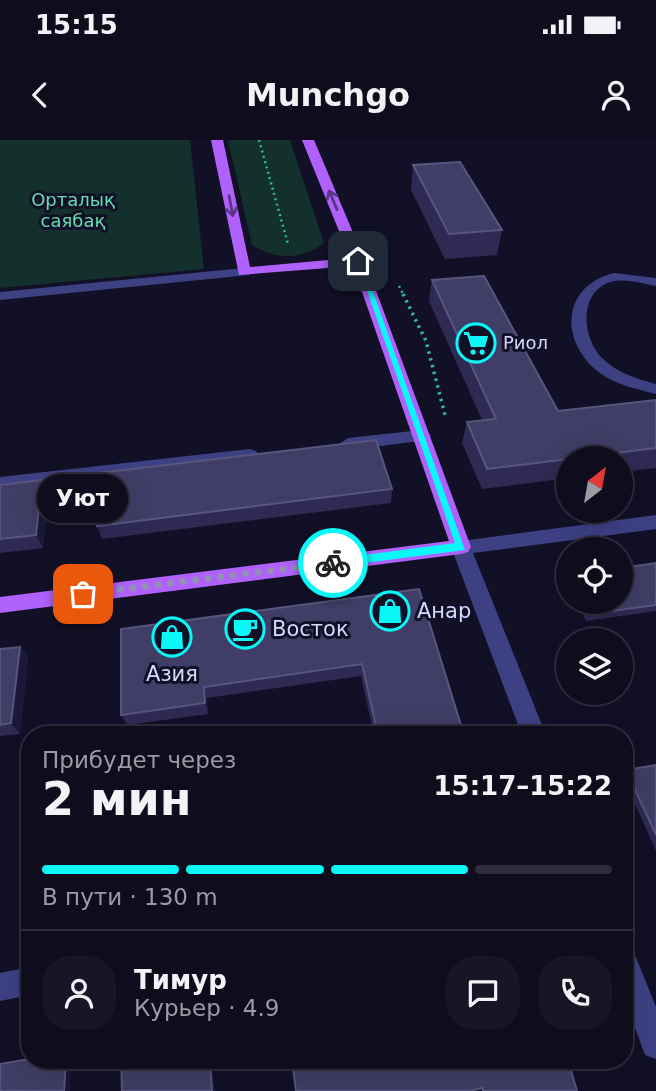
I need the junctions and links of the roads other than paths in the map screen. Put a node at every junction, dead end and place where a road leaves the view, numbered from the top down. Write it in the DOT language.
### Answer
graph roads {
  1 [pos="218,140"];
  2 [pos="308,140"];
  3 [pos="358,261"];
  4 [pos="244,272"];
  5 [pos="656,282"];
  6 [pos="0,296"];
  7 [pos="656,389"];
  8 [pos="422,436"];
  9 [pos="327,447"];
  10 [pos="272,453"];
  11 [pos="0,483"];
  12 [pos="656,522"];
  13 [pos="461,547"];
  14 [pos="0,605"];
  15 [pos="531,726"];
  16 [pos="21,983"];
  17 [pos="633,985"];
  18 [pos="0,987"];
  19 [pos="656,1044"];
  1 -- 4 [label="main road, one-way"];
  3 -- 2 [label="main road, one-way"];
  3 -- 4 [label="main road"];
  3 -- 8 [label="main road"];
  4 -- 6 [label="street"];
  5 -- 7 [label="street"];
  8 -- 9 [label="street"];
  8 -- 13 [label="main road"];
  10 -- 11 [label="street"];
  12 -- 13 [label="street"];
  13 -- 14 [label="main road"];
  13 -- 15 [label="street"];
  16 -- 18 [label="street"];
  17 -- 19 [label="street"];
}
